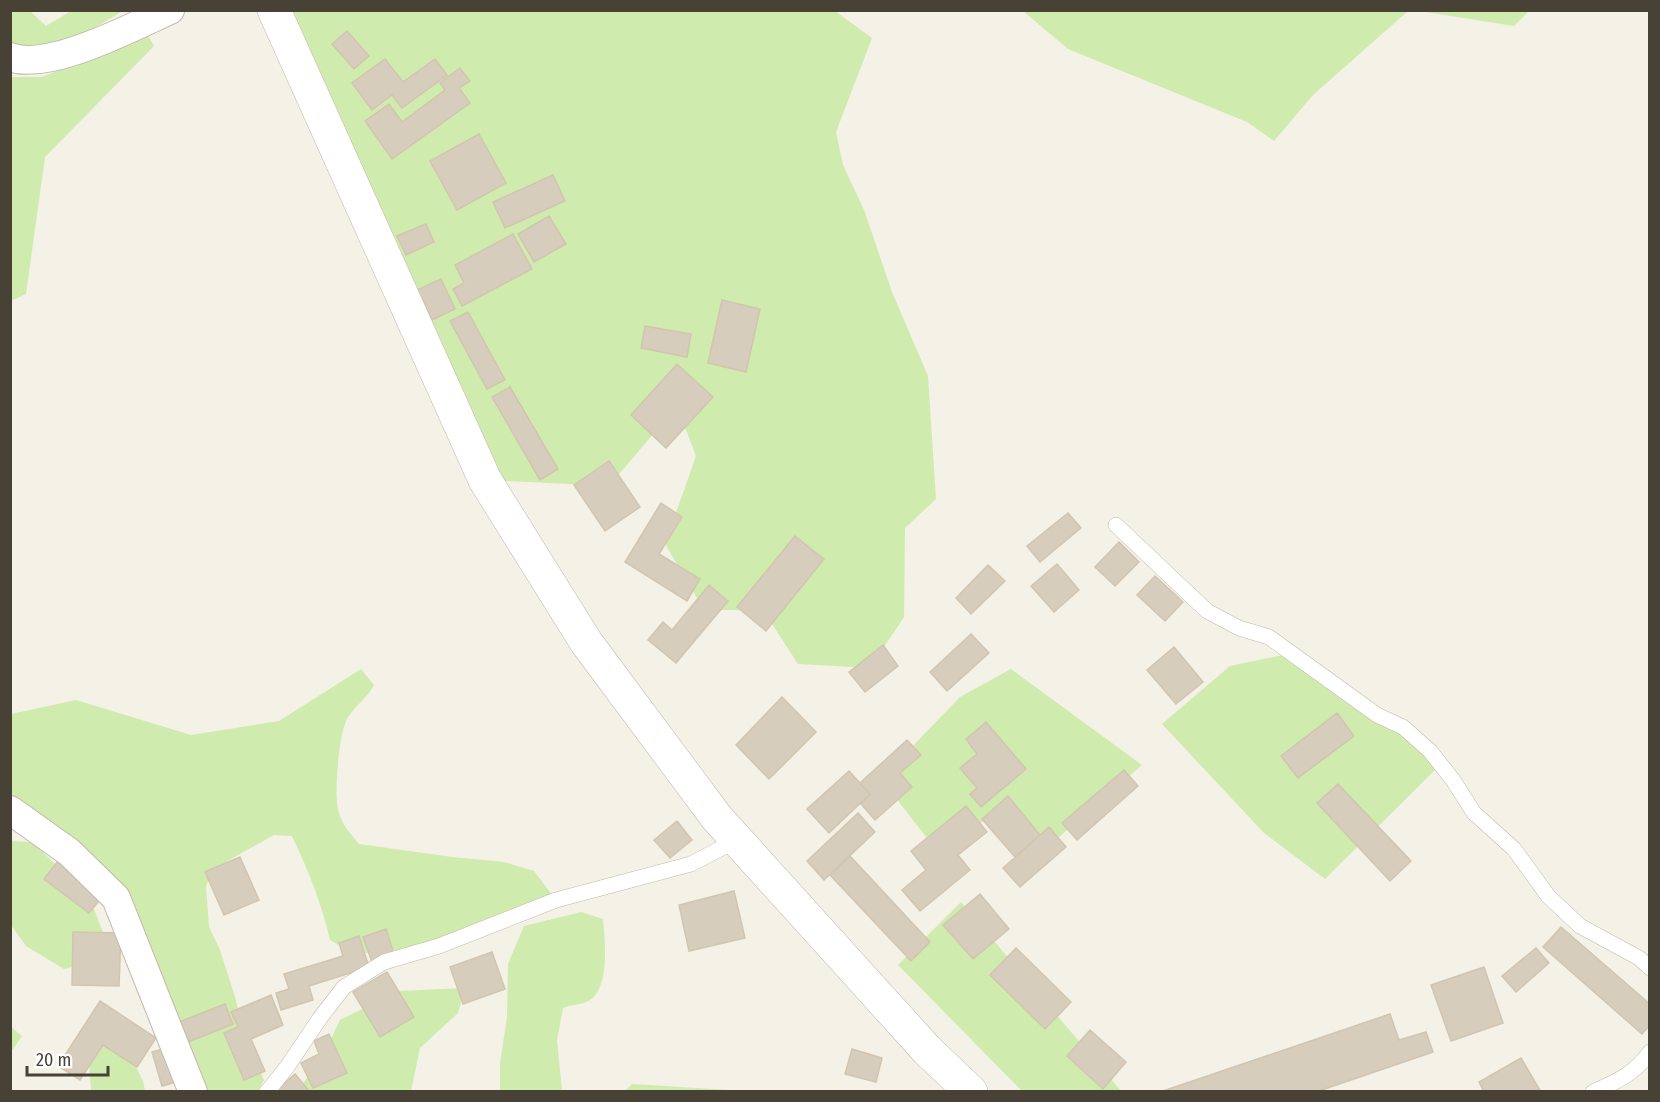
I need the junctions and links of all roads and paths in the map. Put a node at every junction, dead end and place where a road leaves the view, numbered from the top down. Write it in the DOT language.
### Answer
graph roads {
  1 [pos="170,10"];
  2 [pos="274,10"];
  3 [pos="10,57"];
  4 [pos="1116,525"];
  5 [pos="10,810"];
  6 [pos="737,840"];
  7 [pos="1650,968"];
  8 [pos="1647,1060"];
  9 [pos="193,1092"];
  10 [pos="267,1092"];
  11 [pos="971,1092"];
  12 [pos="1593,1092"];
  1 -- 3 [label="street"];
  2 -- 6 [label="street"];
  4 -- 7 [label="lane"];
  5 -- 9 [label="street"];
  6 -- 10 [label="lane"];
  6 -- 11 [label="street"];
  8 -- 12 [label="lane"];
}
